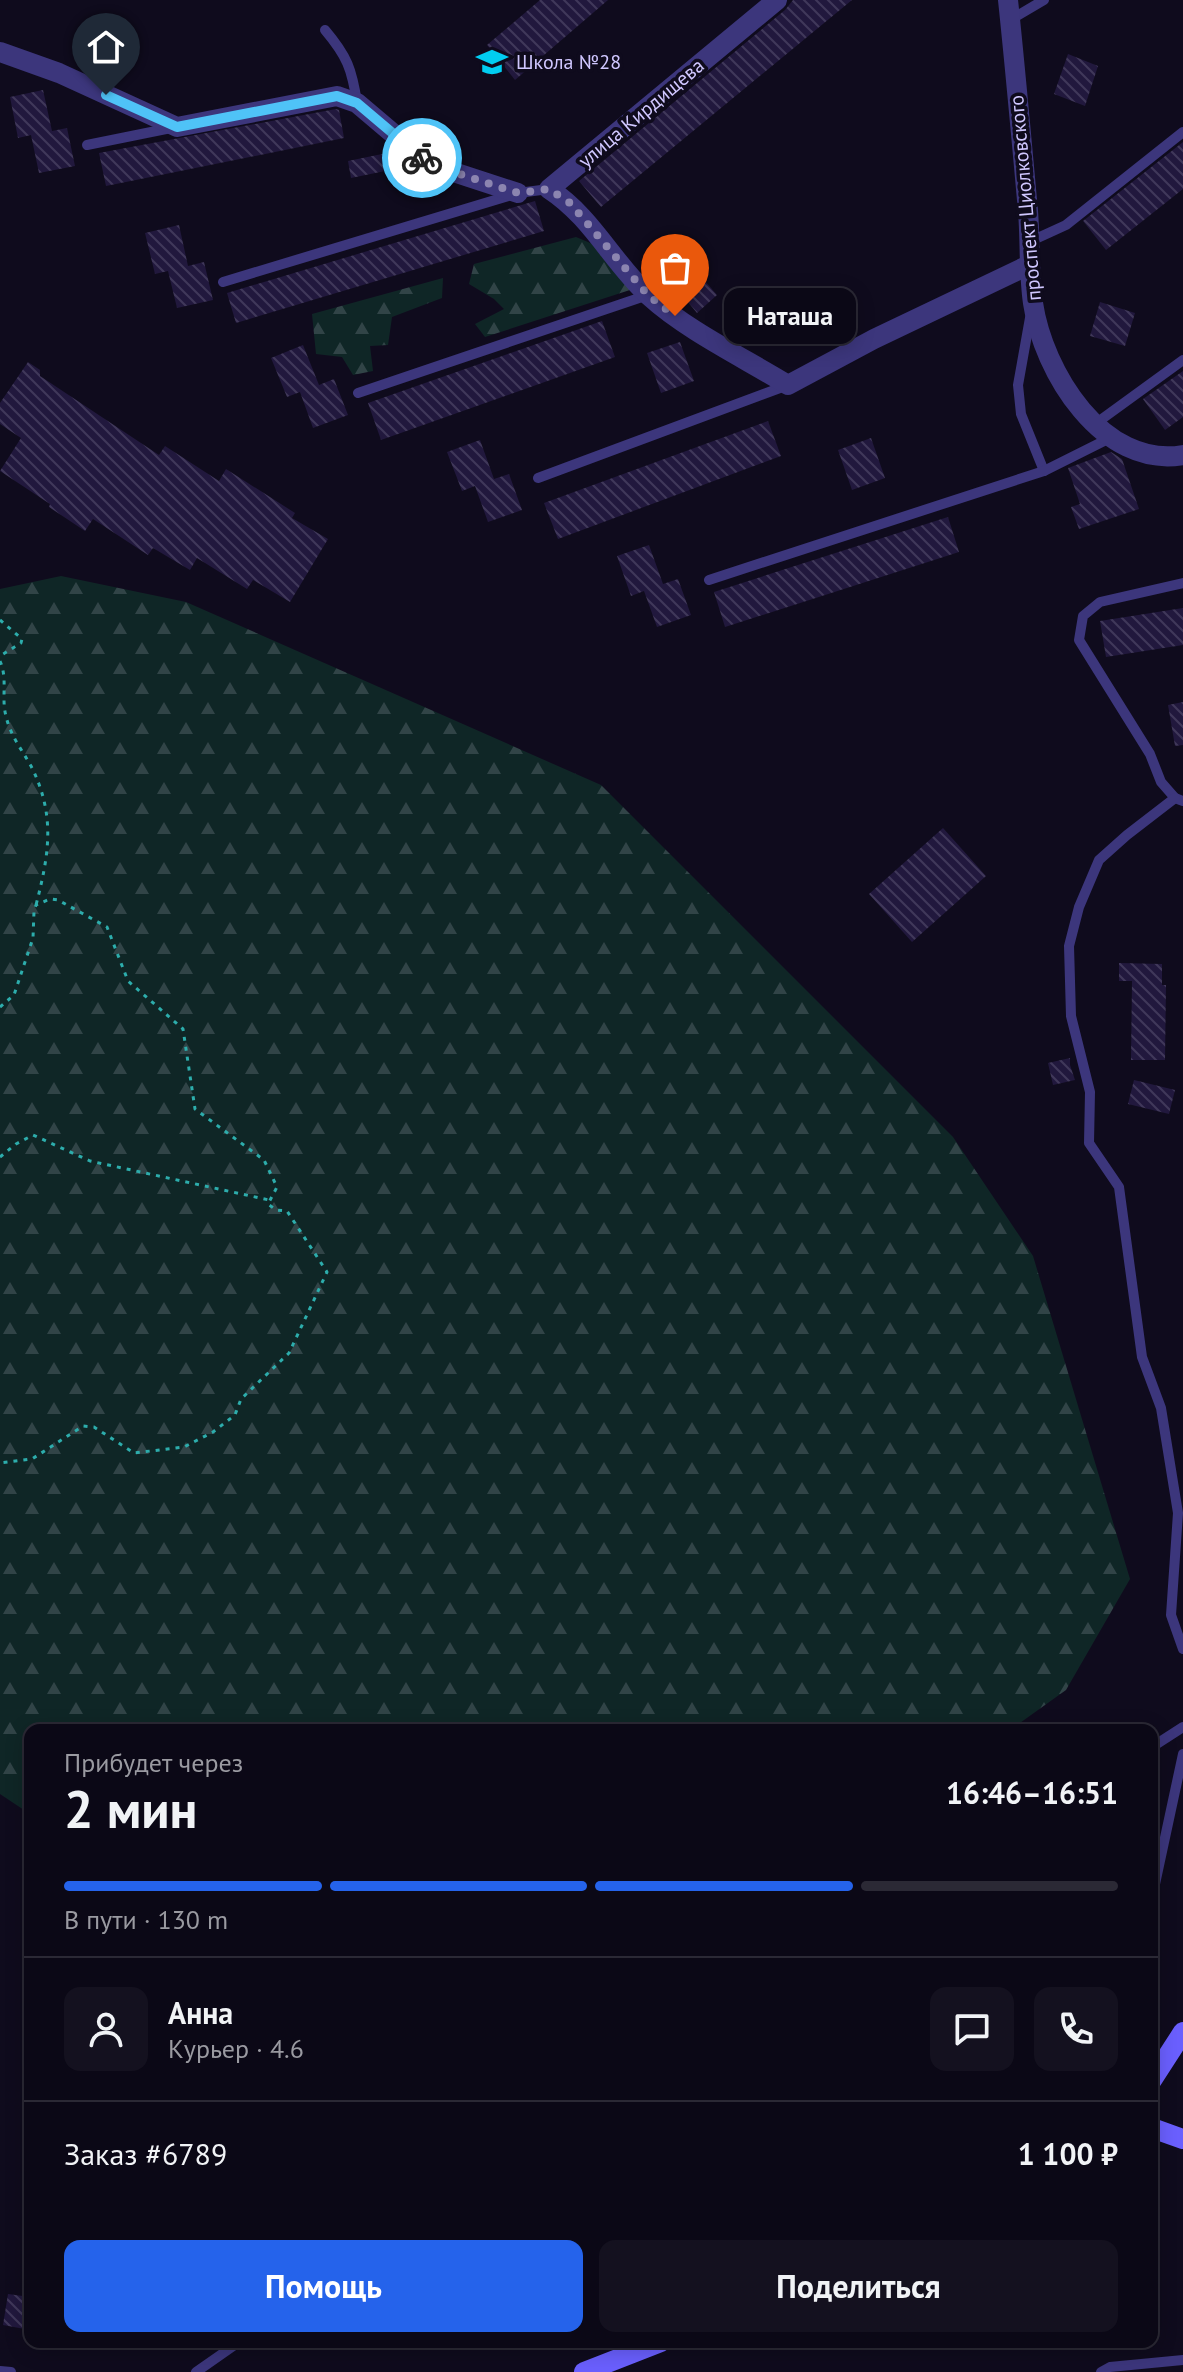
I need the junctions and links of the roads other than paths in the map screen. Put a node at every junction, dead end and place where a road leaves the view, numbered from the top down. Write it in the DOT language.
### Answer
graph roads {
  1 [pos="777,0"];
  2 [pos="1044,0"];
  3 [pos="1009,10"];
  4 [pos="325,30"];
  5 [pos="0,52"];
  6 [pos="357,103"];
  7 [pos="177,127"];
  8 [pos="1183,132"];
  9 [pos="87,145"];
  10 [pos="549,189"];
  11 [pos="518,193"];
  12 [pos="1031,241"];
  13 [pos="1031,264"];
  14 [pos="223,282"];
  15 [pos="648,295"];
  16 [pos="1033,304"];
  17 [pos="1183,360"];
  18 [pos="788,385"];
  19 [pos="358,393"];
  20 [pos="1102,431"];
  21 [pos="1183,455"];
  22 [pos="1044,471"];
  23 [pos="538,478"];
  24 [pos="709,580"];
  25 [pos="1183,583"];
  26 [pos="1179,799"];
  27 [pos="1183,1649"];
  28 [pos="1183,1727"];
  29 [pos="1158,1743"];
  30 [pos="1183,1754"];
  31 [pos="1158,1870"];
  32 [pos="1183,2032"];
  33 [pos="1158,2071"];
  34 [pos="1158,2130"];
  35 [pos="1183,2139"];
  36 [pos="230,2348"];
  37 [pos="646,2348"];
  38 [pos="1183,2360"];
  39 [pos="0,2371"];
  40 [pos="11,2372"];
  41 [pos="196,2372"];
  42 [pos="584,2372"];
  43 [pos="1101,2372"];
  1 -- 10 [label="street, улица Кирдищева"];
  2 -- 3 [label="lane"];
  3 -- 12 [label="street, проспект Циолковского"];
  4 -- 6 [label="lane"];
  5 -- 7 [label="street"];
  6 -- 7 [label="street"];
  6 -- 11 [label="street"];
  7 -- 9 [label="lane"];
  8 -- 12 [label="lane"];
  10 -- 11 [label="lane"];
  10 -- 15 [label="street"];
  11 -- 14 [label="lane"];
  12 -- 13 [label="street, проспект Циолковского"];
  13 -- 16 [label="street, проспект Циолковского"];
  13 -- 18 [label="street"];
  15 -- 18 [label="street"];
  15 -- 19 [label="lane"];
  16 -- 20 [label="street, проспект Циолковского"];
  16 -- 22 [label="lane"];
  17 -- 20 [label="lane"];
  18 -- 23 [label="lane"];
  20 -- 21 [label="street, проспект Циолковского"];
  20 -- 22 [label="lane"];
  22 -- 24 [label="lane"];
  25 -- 26 [label="lane"];
  26 -- 27 [label="lane"];
  28 -- 29 [label="lane"];
  30 -- 31 [label="lane"];
  32 -- 33 [label="main road"];
  34 -- 35 [label="main road"];
  36 -- 41 [label="lane"];
  37 -- 42 [label="main road"];
  38 -- 43 [label="lane"];
  39 -- 40 [label="lane"];
}
